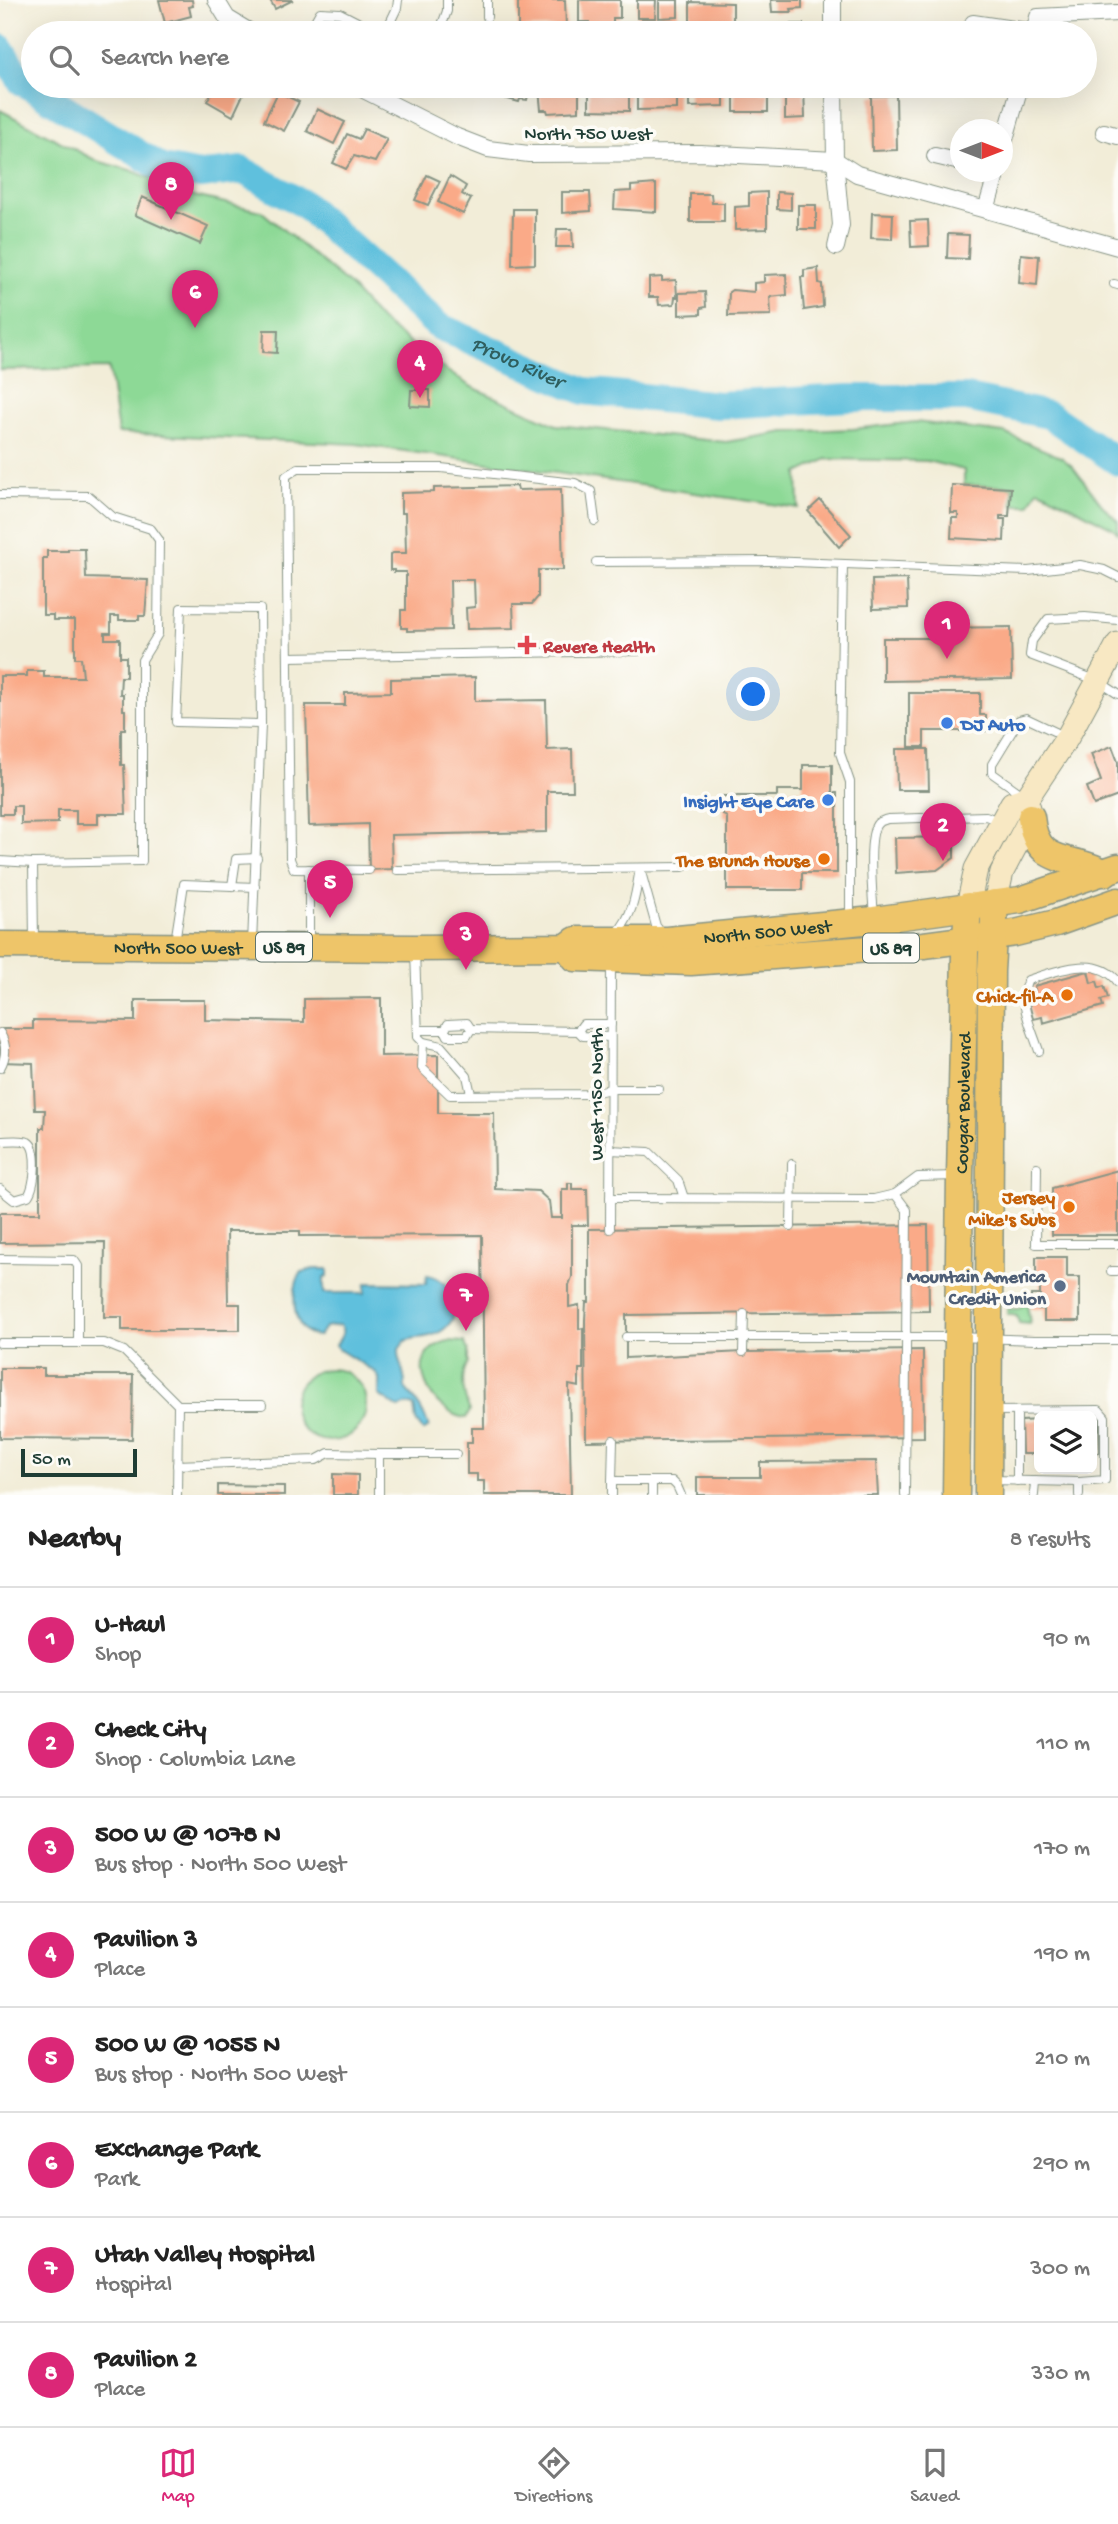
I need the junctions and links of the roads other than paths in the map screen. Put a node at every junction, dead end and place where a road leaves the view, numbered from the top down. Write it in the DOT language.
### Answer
graph roads {
  1 [pos="398,0"];
  2 [pos="447,0"];
  3 [pos="488,0"];
  4 [pos="833,0"];
  5 [pos="218,5"];
  6 [pos="1118,13"];
  7 [pos="487,17"];
  8 [pos="232,21"];
  9 [pos="315,21"];
  10 [pos="356,21"];
  11 [pos="391,21"];
  12 [pos="443,21"];
  13 [pos="833,21"];
  14 [pos="1037,21"];
  15 [pos="380,98"];
  16 [pos="834,98"];
  17 [pos="1017,98"];
  18 [pos="1011,119"];
  19 [pos="935,156"];
  20 [pos="950,159"];
  21 [pos="835,160"];
  22 [pos="994,182"];
  23 [pos="986,210"];
  24 [pos="836,247"];
  25 [pos="1118,247"];
  26 [pos="0,495"];
  27 [pos="596,521"];
  28 [pos="596,562"];
  29 [pos="843,564"];
  30 [pos="1118,577"];
  31 [pos="1118,620"];
  32 [pos="1118,644"];
  33 [pos="638,651"];
  34 [pos="288,657"];
  35 [pos="1098,681"];
  36 [pos="1118,694"];
  37 [pos="261,724"];
  38 [pos="1067,738"];
  39 [pos="1029,808"];
  40 [pos="1002,822"];
  41 [pos="257,858"];
  42 [pos="0,862"];
  43 [pos="33,863"];
  44 [pos="683,866"];
  45 [pos="640,868"];
  46 [pos="309,869"];
  47 [pos="369,870"];
  48 [pos="397,870"];
  49 [pos="1112,870"];
  50 [pos="232,886"];
  51 [pos="255,887"];
  52 [pos="1118,901"];
  53 [pos="995,903"];
  54 [pos="968,906"];
  55 [pos="862,922"];
  56 [pos="992,938"];
  57 [pos="667,940"];
  58 [pos="966,940"];
  59 [pos="34,944"];
  60 [pos="0,945"];
  61 [pos="175,946"];
  62 [pos="252,947"];
  63 [pos="309,947"];
  64 [pos="415,948"];
  65 [pos="611,949"];
  66 [pos="1118,982"];
  67 [pos="611,1024"];
  68 [pos="418,1030"];
  69 [pos="578,1031"];
  70 [pos="0,1033"];
  71 [pos="611,1037"];
  72 [pos="423,1042"];
  73 [pos="1039,1051"];
  74 [pos="0,1068"];
  75 [pos="659,1088"];
  76 [pos="610,1089"];
  77 [pos="471,1094"];
  78 [pos="0,1141"];
  79 [pos="610,1150"];
  80 [pos="792,1164"];
  81 [pos="1037,1167"];
  82 [pos="960,1176"];
  83 [pos="0,1189"];
  84 [pos="895,1194"];
  85 [pos="610,1198"];
  86 [pos="684,1198"];
  87 [pos="791,1199"];
  88 [pos="791,1227"];
  89 [pos="610,1229"];
  90 [pos="1118,1244"];
  91 [pos="0,1259"];
  92 [pos="744,1314"];
  93 [pos="626,1337"];
  94 [pos="743,1337"];
  95 [pos="905,1337"];
  96 [pos="959,1337"];
  97 [pos="989,1338"];
  98 [pos="1118,1340"];
  99 [pos="0,1343"];
  100 [pos="78,1343"];
  101 [pos="743,1352"];
  102 [pos="178,1405"];
  103 [pos="262,1405"];
  104 [pos="1017,1411"];
  105 [pos="989,1412"];
  106 [pos="613,1440"];
  107 [pos="379,1454"];
  108 [pos="456,1454"];
  109 [pos="177,1465"];
  110 [pos="612,1481"];
  111 [pos="652,1481"];
  112 [pos="1017,1481"];
  113 [pos="1034,1481"];
  114 [pos="1079,1482"];
  115 [pos="988,1488"];
  116 [pos="177,1495"];
  117 [pos="379,1495"];
  118 [pos="612,1495"];
  119 [pos="652,1495"];
  120 [pos="681,1495"];
  121 [pos="905,1495"];
  122 [pos="956,1495"];
  123 [pos="1034,1495"];
  124 [pos="1079,1495"];
  1 -- 11 [label="lane"];
  2 -- 12 [label="lane"];
  3 -- 7 [label="lane"];
  4 -- 13 [label="street"];
  5 -- 8 [label="street"];
  6 -- 14 [label="street"];
  9 -- 10 [label="lane"];
  15 -- 21 [label="street, North 750 West"];
  16 -- 21 [label="street"];
  17 -- 18 [label="street"];
  19 -- 20 [label="street"];
  21 -- 23 [label="street"];
  21 -- 24 [label="street"];
  22 -- 23 [label="street"];
  23 -- 25 [label="street"];
  26 -- 43 [label="lane"];
  27 -- 34 [label="lane"];
  28 -- 29 [label="lane"];
  29 -- 30 [label="lane"];
  29 -- 55 [label="lane"];
  31 -- 35 [label="lane"];
  32 -- 35 [label="main road"];
  33 -- 34 [label="lane"];
  34 -- 46 [label="lane"];
  35 -- 36 [label="lane"];
  35 -- 38 [label="main road"];
  37 -- 37 [label="lane"];
  37 -- 41 [label="lane"];
  38 -- 39 [label="main road"];
  38 -- 39 [label="lane"];
  39 -- 40 [label="main road"];
  39 -- 49 [label="main road"];
  39 -- 53 [label="main road"];
  40 -- 54 [label="main road"];
  40 -- 55 [label="lane"];
  41 -- 50 [label="lane"];
  41 -- 51 [label="lane"];
  42 -- 43 [label="lane"];
  43 -- 59 [label="lane"];
  44 -- 45 [label="lane"];
  45 -- 48 [label="lane"];
  45 -- 57 [label="lane"];
  45 -- 65 [label="lane"];
  46 -- 47 [label="lane"];
  46 -- 63 [label="lane"];
  49 -- 53 [label="main road, US 89"];
  50 -- 51 [label="lane"];
  50 -- 61 [label="lane"];
  51 -- 62 [label="lane"];
  52 -- 56 [label="main road, US 89"];
  53 -- 54 [label="main road, US 89"];
  53 -- 56 [label="main road, Cougar Boulevard"];
  54 -- 55 [label="main road, North 500 West / US 89"];
  54 -- 58 [label="main road, Cougar Boulevard"];
  55 -- 57 [label="main road, North 500 West / US 89"];
  56 -- 58 [label="main road, US 89"];
  56 -- 97 [label="main road, Cougar Boulevard"];
  57 -- 65 [label="main road, North 500 West / US 89"];
  58 -- 65 [label="main road, North 500 West / US 89"];
  58 -- 82 [label="main road, Cougar Boulevard"];
  59 -- 60 [label="main road, North 500 West / US 89"];
  59 -- 61 [label="main road, North 500 West / US 89"];
  61 -- 62 [label="main road, North 500 West / US 89"];
  62 -- 63 [label="main road, North 500 West / US 89"];
  63 -- 64 [label="main road, North 500 West / US 89"];
  64 -- 65 [label="main road, North 500 West / US 89"];
  64 -- 68 [label="lane"];
  65 -- 67 [label="lane, West 1150 North"];
  66 -- 73 [label="lane"];
  67 -- 69 [label="lane"];
  67 -- 71 [label="lane, West 1150 North"];
  68 -- 69 [label="lane"];
  68 -- 72 [label="lane"];
  69 -- 71 [label="lane"];
  70 -- 74 [label="lane"];
  71 -- 76 [label="lane, West 1150 North"];
  72 -- 77 [label="lane"];
  72 -- 77 [label="lane"];
  75 -- 76 [label="lane"];
  76 -- 77 [label="lane"];
  76 -- 79 [label="lane, West 1150 North"];
  78 -- 83 [label="lane"];
  79 -- 85 [label="lane, West 1150 North"];
  79 -- 86 [label="lane"];
  80 -- 87 [label="lane"];
  81 -- 90 [label="lane"];
  82 -- 84 [label="lane"];
  82 -- 96 [label="main road, Cougar Boulevard"];
  84 -- 87 [label="lane"];
  84 -- 95 [label="lane"];
  85 -- 86 [label="lane"];
  85 -- 89 [label="lane, West 1150 North"];
  86 -- 87 [label="lane"];
  87 -- 88 [label="lane"];
  91 -- 100 [label="lane"];
  92 -- 94 [label="lane"];
  93 -- 94 [label="lane"];
  94 -- 95 [label="lane"];
  94 -- 101 [label="lane"];
  95 -- 96 [label="lane"];
  95 -- 121 [label="lane"];
  96 -- 97 [label="lane"];
  96 -- 122 [label="main road, Cougar Boulevard"];
  97 -- 98 [label="lane"];
  97 -- 105 [label="main road, Cougar Boulevard"];
  99 -- 100 [label="lane"];
  100 -- 102 [label="lane"];
  102 -- 103 [label="lane"];
  102 -- 109 [label="lane"];
  104 -- 105 [label="lane"];
  104 -- 112 [label="lane"];
  104 -- 114 [label="lane"];
  105 -- 115 [label="main road, Cougar Boulevard"];
  106 -- 110 [label="lane"];
  107 -- 108 [label="lane"];
  107 -- 109 [label="lane"];
  107 -- 117 [label="lane"];
  109 -- 116 [label="lane"];
  110 -- 111 [label="lane"];
  110 -- 118 [label="lane"];
  111 -- 119 [label="lane"];
  111 -- 120 [label="lane"];
  112 -- 113 [label="lane"];
  112 -- 115 [label="lane"];
  113 -- 114 [label="lane"];
  113 -- 123 [label="lane"];
  114 -- 124 [label="lane"];
}
